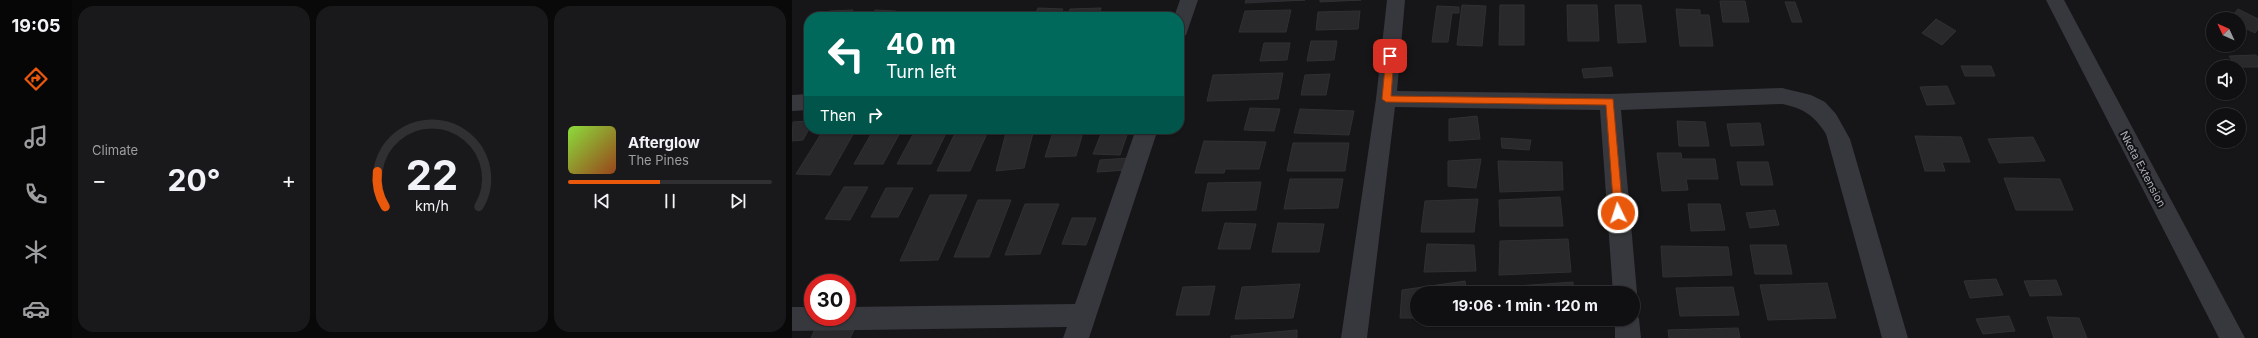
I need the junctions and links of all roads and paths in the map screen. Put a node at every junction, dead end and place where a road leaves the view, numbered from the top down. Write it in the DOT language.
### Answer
graph roads {
  1 [pos="1189,0"];
  2 [pos="1396,0"];
  3 [pos="2055,0"];
  4 [pos="1184,15"];
  5 [pos="1386,99"];
  6 [pos="804,102"];
  7 [pos="1610,102"];
  8 [pos="792,103"];
  9 [pos="1145,134"];
  10 [pos="1624,286"];
  11 [pos="1083,315"];
  12 [pos="792,319"];
  13 [pos="1627,326"];
  14 [pos="1076,338"];
  15 [pos="1354,338"];
  16 [pos="1628,338"];
  17 [pos="1895,338"];
  18 [pos="2232,338"];
  1 -- 4 [label="street"];
  2 -- 5 [label="street"];
  3 -- 18 [label="street, Nketa Extension"];
  5 -- 7 [label="street"];
  5 -- 15 [label="street"];
  6 -- 8 [label="street"];
  7 -- 10 [label="street"];
  7 -- 17 [label="street"];
  9 -- 11 [label="street"];
  11 -- 12 [label="street"];
  11 -- 14 [label="street"];
  13 -- 16 [label="street"];
}
